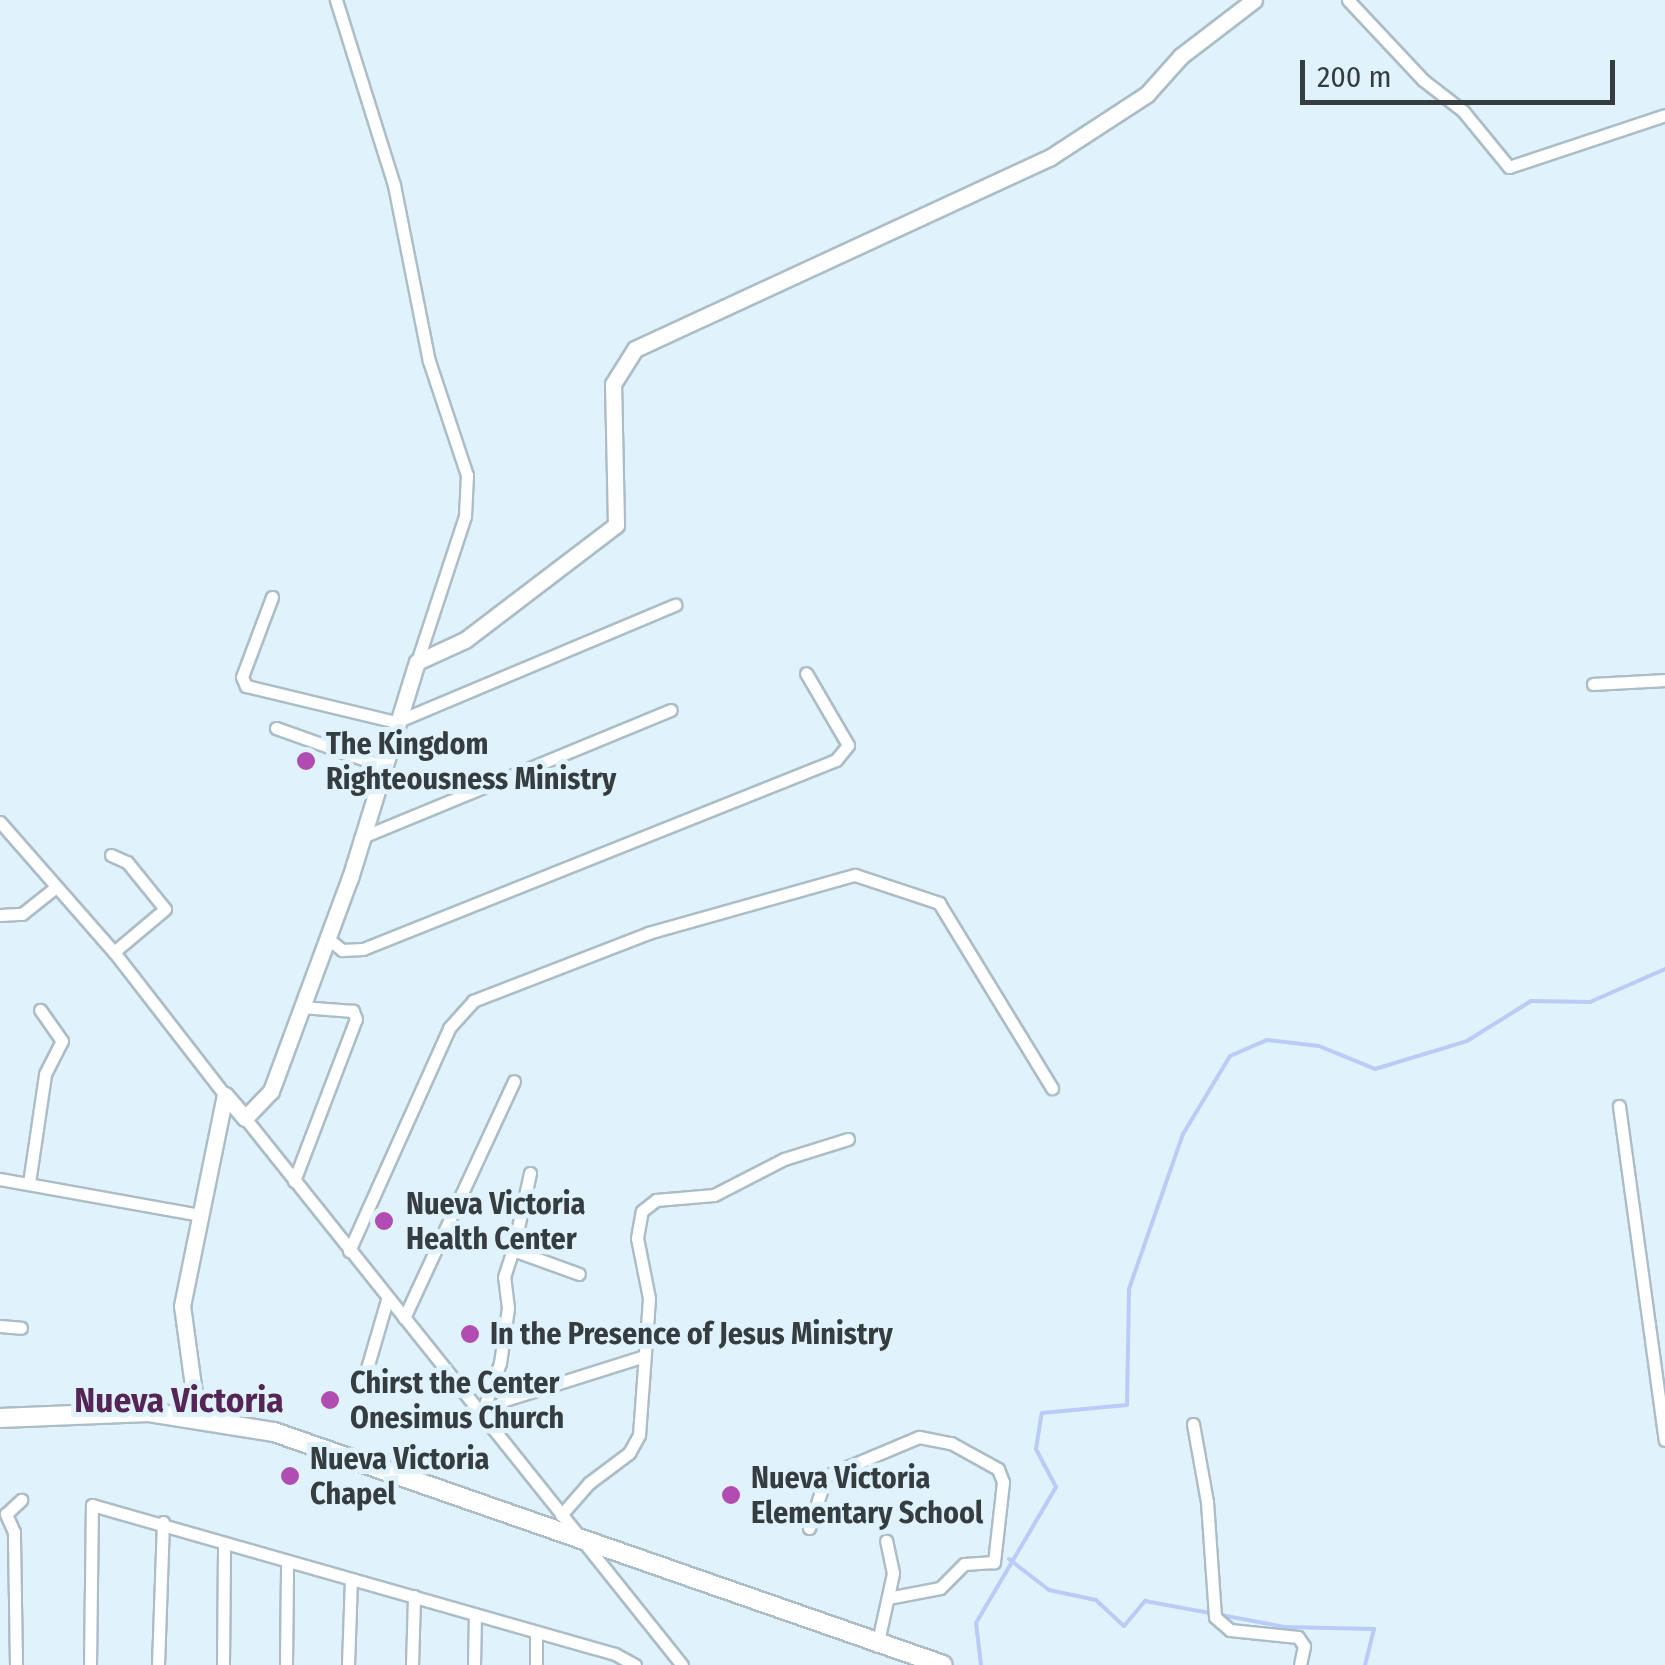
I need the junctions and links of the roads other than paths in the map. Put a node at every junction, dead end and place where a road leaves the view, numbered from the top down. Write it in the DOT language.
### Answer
graph roads {
  1 [pos="336,0"];
  2 [pos="1254,0"];
  3 [pos="1348,0"];
  4 [pos="1665,115"];
  5 [pos="272,597"];
  6 [pos="675,605"];
  7 [pos="416,662"];
  8 [pos="806,673"];
  9 [pos="1665,680"];
  10 [pos="1593,684"];
  11 [pos="671,710"];
  12 [pos="396,722"];
  13 [pos="276,728"];
  14 [pos="383,766"];
  15 [pos="0,822"];
  16 [pos="360,838"];
  17 [pos="111,854"];
  18 [pos="56,887"];
  19 [pos="0,916"];
  20 [pos="326,938"];
  21 [pos="114,952"];
  22 [pos="301,1007"];
  23 [pos="40,1010"];
  24 [pos="514,1080"];
  25 [pos="1052,1088"];
  26 [pos="225,1094"];
  27 [pos="1619,1106"];
  28 [pos="246,1118"];
  29 [pos="848,1139"];
  30 [pos="530,1172"];
  31 [pos="0,1178"];
  32 [pos="294,1181"];
  33 [pos="30,1183"];
  34 [pos="200,1215"];
  35 [pos="513,1250"];
  36 [pos="349,1251"];
  37 [pos="580,1274"];
  38 [pos="388,1300"];
  39 [pos="404,1318"];
  40 [pos="0,1326"];
  41 [pos="21,1328"];
  42 [pos="641,1357"];
  43 [pos="363,1382"];
  44 [pos="484,1412"];
  45 [pos="197,1415"];
  46 [pos="0,1418"];
  47 [pos="1193,1424"];
  48 [pos="1665,1440"];
  49 [pos="21,1500"];
  50 [pos="3,1514"];
  51 [pos="561,1515"];
  52 [pos="163,1522"];
  53 [pos="808,1528"];
  54 [pos="579,1538"];
  55 [pos="886,1541"];
  56 [pos="224,1543"];
  57 [pos="287,1562"];
  58 [pos="351,1579"];
  59 [pos="414,1596"];
  60 [pos="888,1598"];
  61 [pos="0,1600"];
  62 [pos="14,1601"];
  63 [pos="476,1614"];
  64 [pos="536,1632"];
  65 [pos="877,1646"];
  66 [pos="600,1658"];
  67 [pos="16,1665"];
  68 [pos="90,1665"];
  69 [pos="158,1665"];
  70 [pos="223,1665"];
  71 [pos="286,1665"];
  72 [pos="348,1665"];
  73 [pos="412,1665"];
  74 [pos="474,1665"];
  75 [pos="536,1665"];
  76 [pos="635,1665"];
  77 [pos="682,1665"];
  78 [pos="943,1665"];
  79 [pos="1300,1665"];
  1 -- 7 [label="street"];
  2 -- 7 [label="street"];
  3 -- 4 [label="street"];
  5 -- 12 [label="street"];
  6 -- 12 [label="street"];
  7 -- 12 [label="street"];
  8 -- 20 [label="street"];
  9 -- 10 [label="street"];
  11 -- 16 [label="street"];
  12 -- 14 [label="street"];
  13 -- 14 [label="street"];
  14 -- 16 [label="street"];
  15 -- 18 [label="street"];
  16 -- 20 [label="street"];
  17 -- 21 [label="street"];
  18 -- 19 [label="street"];
  18 -- 21 [label="street"];
  20 -- 22 [label="street"];
  21 -- 26 [label="street"];
  22 -- 28 [label="street"];
  22 -- 32 [label="street"];
  23 -- 33 [label="street"];
  24 -- 39 [label="street"];
  25 -- 36 [label="street"];
  26 -- 28 [label="street"];
  26 -- 34 [label="street"];
  27 -- 48 [label="street"];
  28 -- 32 [label="street"];
  29 -- 42 [label="street"];
  30 -- 35 [label="street"];
  31 -- 33 [label="street"];
  32 -- 36 [label="street"];
  33 -- 34 [label="street"];
  34 -- 45 [label="street"];
  35 -- 37 [label="street"];
  35 -- 44 [label="street"];
  36 -- 38 [label="street"];
  38 -- 39 [label="street"];
  38 -- 43 [label="street"];
  39 -- 44 [label="street"];
  40 -- 41 [label="street"];
  42 -- 44 [label="street"];
  42 -- 51 [label="street"];
  44 -- 51 [label="street"];
  45 -- 46 [label="main road"];
  45 -- 54 [label="main road"];
  47 -- 79 [label="street"];
  49 -- 50 [label="street"];
  50 -- 62 [label="street"];
  51 -- 54 [label="street"];
  52 -- 56 [label="street"];
  52 -- 68 [label="street"];
  52 -- 69 [label="street"];
  53 -- 60 [label="street"];
  54 -- 65 [label="main road"];
  54 -- 77 [label="street"];
  55 -- 60 [label="street"];
  56 -- 57 [label="street"];
  56 -- 70 [label="street"];
  57 -- 58 [label="street"];
  57 -- 71 [label="street"];
  58 -- 59 [label="street"];
  58 -- 72 [label="street"];
  59 -- 63 [label="street"];
  59 -- 73 [label="street"];
  60 -- 65 [label="street"];
  61 -- 62 [label="street"];
  62 -- 67 [label="street"];
  63 -- 64 [label="street"];
  63 -- 74 [label="street"];
  64 -- 66 [label="street"];
  64 -- 75 [label="street"];
  65 -- 78 [label="main road"];
  66 -- 76 [label="street"];
}
